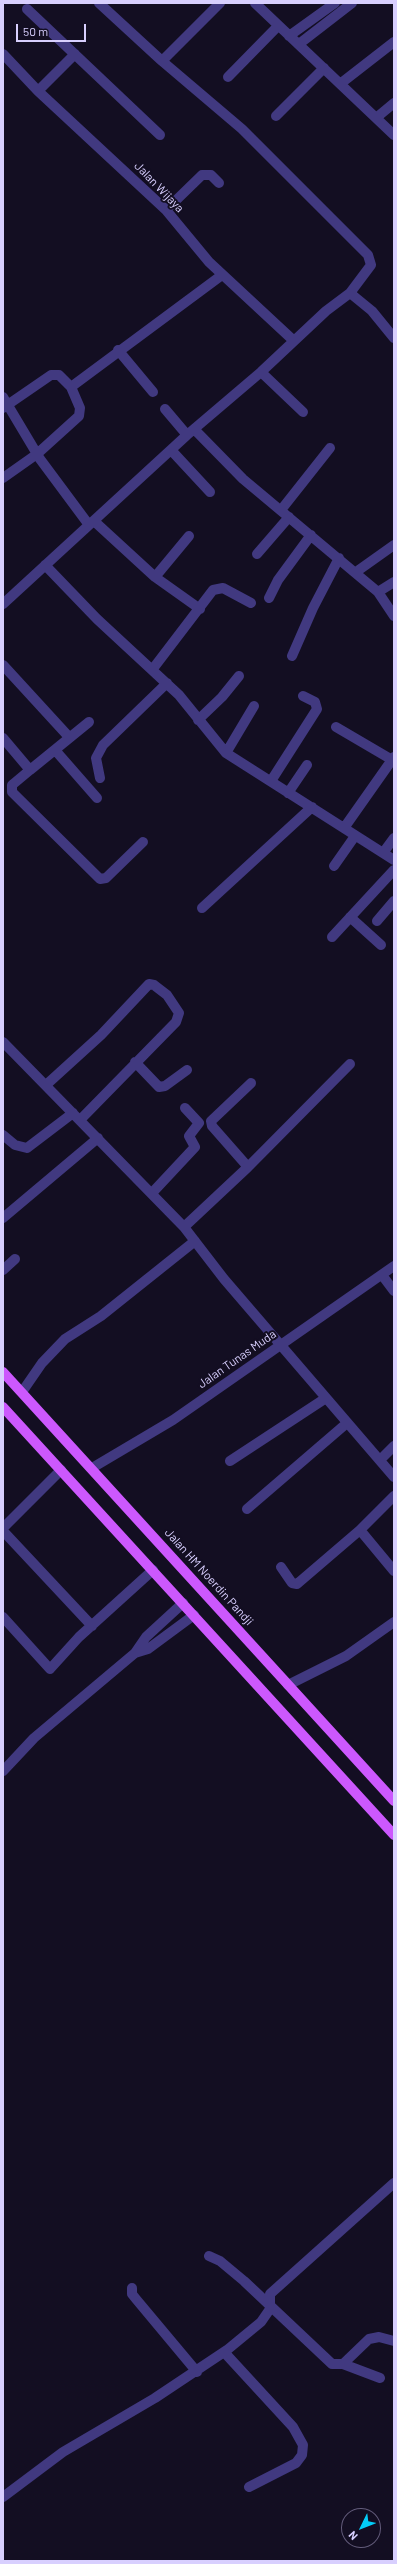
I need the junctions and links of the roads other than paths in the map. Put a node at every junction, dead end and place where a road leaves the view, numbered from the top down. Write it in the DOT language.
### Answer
graph roads {
  1 [pos="99,3"];
  2 [pos="220,3"];
  3 [pos="255,3"];
  4 [pos="335,3"];
  5 [pos="352,3"];
  6 [pos="27,9"];
  7 [pos="278,26"];
  8 [pos="289,36"];
  9 [pos="394,42"];
  10 [pos="299,44"];
  11 [pos="3,54"];
  12 [pos="75,54"];
  13 [pos="162,61"];
  14 [pos="324,68"];
  15 [pos="228,76"];
  16 [pos="340,84"];
  17 [pos="38,91"];
  18 [pos="394,103"];
  19 [pos="276,116"];
  20 [pos="376,118"];
  21 [pos="160,135"];
  22 [pos="394,135"];
  23 [pos="219,183"];
  24 [pos="166,210"];
  25 [pos="222,275"];
  26 [pos="350,293"];
  27 [pos="393,334"];
  28 [pos="294,341"];
  29 [pos="118,350"];
  30 [pos="261,372"];
  31 [pos="71,387"];
  32 [pos="152,392"];
  33 [pos="3,396"];
  34 [pos="6,407"];
  35 [pos="165,409"];
  36 [pos="303,412"];
  37 [pos="191,432"];
  38 [pos="330,448"];
  39 [pos="170,450"];
  40 [pos="37,454"];
  41 [pos="3,478"];
  42 [pos="210,492"];
  43 [pos="281,510"];
  44 [pos="289,516"];
  45 [pos="92,523"];
  46 [pos="190,536"];
  47 [pos="311,536"];
  48 [pos="394,545"];
  49 [pos="257,554"];
  50 [pos="339,558"];
  51 [pos="45,565"];
  52 [pos="356,572"];
  53 [pos="155,577"];
  54 [pos="394,582"];
  55 [pos="378,592"];
  56 [pos="5,598"];
  57 [pos="269,598"];
  58 [pos="251,603"];
  59 [pos="200,609"];
  60 [pos="394,616"];
  61 [pos="292,656"];
  62 [pos="3,665"];
  63 [pos="152,670"];
  64 [pos="239,676"];
  65 [pos="167,683"];
  66 [pos="303,696"];
  67 [pos="254,706"];
  68 [pos="198,720"];
  69 [pos="89,722"];
  70 [pos="336,727"];
  71 [pos="69,737"];
  72 [pos="3,738"];
  73 [pos="55,750"];
  74 [pos="226,753"];
  75 [pos="393,759"];
  76 [pos="308,765"];
  77 [pos="30,770"];
  78 [pos="100,778"];
  79 [pos="271,781"];
  80 [pos="288,793"];
  81 [pos="97,798"];
  82 [pos="312,807"];
  83 [pos="344,828"];
  84 [pos="355,836"];
  85 [pos="394,838"];
  86 [pos="143,842"];
  87 [pos="383,853"];
  88 [pos="394,860"];
  89 [pos="334,866"];
  90 [pos="394,870"];
  91 [pos="394,901"];
  92 [pos="202,908"];
  93 [pos="350,917"];
  94 [pos="377,921"];
  95 [pos="332,937"];
  96 [pos="381,945"];
  97 [pos="3,1042"];
  98 [pos="135,1062"];
  99 [pos="350,1064"];
  100 [pos="187,1070"];
  101 [pos="251,1083"];
  102 [pos="46,1085"];
  103 [pos="185,1108"];
  104 [pos="73,1113"];
  105 [pos="80,1120"];
  106 [pos="3,1135"];
  107 [pos="98,1138"];
  108 [pos="248,1167"];
  109 [pos="152,1193"];
  110 [pos="3,1218"];
  111 [pos="184,1227"];
  112 [pos="195,1241"];
  113 [pos="15,1259"];
  114 [pos="394,1266"];
  115 [pos="3,1270"];
  116 [pos="382,1275"];
  117 [pos="394,1291"];
  118 [pos="279,1345"];
  119 [pos="3,1372"];
  120 [pos="22,1392"];
  121 [pos="326,1398"];
  122 [pos="3,1407"];
  123 [pos="347,1423"];
  124 [pos="394,1446"];
  125 [pos="380,1460"];
  126 [pos="230,1461"];
  127 [pos="92,1468"];
  128 [pos="61,1470"];
  129 [pos="394,1478"];
  130 [pos="394,1496"];
  131 [pos="247,1508"];
  132 [pos="3,1528"];
  133 [pos="360,1530"];
  134 [pos="3,1531"];
  135 [pos="281,1567"];
  136 [pos="153,1570"];
  137 [pos="394,1571"];
  138 [pos="183,1604"];
  139 [pos="194,1615"];
  140 [pos="3,1617"];
  141 [pos="394,1622"];
  142 [pos="92,1626"];
  143 [pos="136,1653"];
  144 [pos="288,1685"];
  145 [pos="3,1771"];
  146 [pos="394,1801"];
  147 [pos="394,1835"];
  148 [pos="394,2183"];
  149 [pos="209,2256"];
  150 [pos="132,2288"];
  151 [pos="270,2306"];
  152 [pos="394,2341"];
  153 [pos="224,2352"];
  154 [pos="343,2364"];
  155 [pos="196,2372"];
  156 [pos="380,2378"];
  157 [pos="249,2487"];
  158 [pos="3,2497"];
  1 -- 13 [label="street"];
  2 -- 13 [label="street"];
  3 -- 7 [label="street"];
  4 -- 8 [label="street"];
  5 -- 10 [label="street"];
  6 -- 12 [label="street"];
  7 -- 8 [label="street"];
  7 -- 15 [label="street"];
  8 -- 10 [label="street"];
  9 -- 16 [label="street"];
  10 -- 14 [label="street"];
  11 -- 17 [label="street, Jalan Wijaya"];
  12 -- 17 [label="street"];
  12 -- 21 [label="street"];
  13 -- 26 [label="street"];
  14 -- 16 [label="street"];
  14 -- 19 [label="street"];
  16 -- 20 [label="street"];
  17 -- 24 [label="street, Jalan Wijaya"];
  18 -- 20 [label="street"];
  20 -- 22 [label="street"];
  23 -- 24 [label="street"];
  24 -- 25 [label="street, Jalan Wijaya"];
  25 -- 28 [label="street, Jalan Wijaya"];
  25 -- 29 [label="street"];
  26 -- 27 [label="street"];
  26 -- 28 [label="street"];
  28 -- 30 [label="street"];
  29 -- 31 [label="street"];
  29 -- 32 [label="street"];
  30 -- 36 [label="street"];
  30 -- 37 [label="street"];
  31 -- 34 [label="street"];
  31 -- 40 [label="street"];
  33 -- 34 [label="street"];
  34 -- 40 [label="street"];
  35 -- 37 [label="street"];
  37 -- 39 [label="street"];
  37 -- 43 [label="street"];
  38 -- 43 [label="street"];
  39 -- 42 [label="street"];
  39 -- 45 [label="street"];
  40 -- 41 [label="street"];
  40 -- 45 [label="street"];
  43 -- 44 [label="street"];
  44 -- 47 [label="street"];
  44 -- 49 [label="street"];
  45 -- 51 [label="street"];
  45 -- 53 [label="street"];
  46 -- 53 [label="street"];
  47 -- 50 [label="street"];
  47 -- 57 [label="street"];
  48 -- 52 [label="street"];
  50 -- 52 [label="street"];
  50 -- 61 [label="street"];
  51 -- 56 [label="street"];
  51 -- 63 [label="street"];
  52 -- 55 [label="street"];
  53 -- 59 [label="street"];
  54 -- 55 [label="street"];
  55 -- 60 [label="street"];
  58 -- 59 [label="street"];
  59 -- 63 [label="street"];
  62 -- 71 [label="street"];
  63 -- 65 [label="street"];
  64 -- 68 [label="street"];
  65 -- 68 [label="street"];
  65 -- 78 [label="street"];
  66 -- 79 [label="street"];
  67 -- 74 [label="street"];
  68 -- 74 [label="street"];
  69 -- 71 [label="street"];
  70 -- 75 [label="street"];
  71 -- 73 [label="street"];
  72 -- 77 [label="street"];
  73 -- 77 [label="street"];
  73 -- 81 [label="street"];
  74 -- 79 [label="street"];
  75 -- 83 [label="street"];
  76 -- 80 [label="street"];
  77 -- 86 [label="street"];
  79 -- 80 [label="street"];
  80 -- 82 [label="street"];
  82 -- 83 [label="street"];
  82 -- 92 [label="street"];
  83 -- 84 [label="street"];
  84 -- 87 [label="street"];
  84 -- 89 [label="street"];
  85 -- 87 [label="street"];
  87 -- 88 [label="street"];
  90 -- 93 [label="street"];
  91 -- 94 [label="street"];
  93 -- 95 [label="street"];
  93 -- 96 [label="street"];
  97 -- 102 [label="street"];
  98 -- 100 [label="street"];
  98 -- 102 [label="street"];
  98 -- 105 [label="street"];
  99 -- 108 [label="street"];
  101 -- 108 [label="street"];
  102 -- 104 [label="street"];
  103 -- 109 [label="street"];
  104 -- 105 [label="street"];
  104 -- 106 [label="street"];
  105 -- 107 [label="street"];
  107 -- 109 [label="street"];
  107 -- 110 [label="street"];
  108 -- 111 [label="street"];
  109 -- 111 [label="street"];
  111 -- 112 [label="street"];
  112 -- 118 [label="street"];
  112 -- 120 [label="street"];
  113 -- 115 [label="street"];
  114 -- 116 [label="street, Jalan Tunas Muda"];
  116 -- 117 [label="street"];
  116 -- 118 [label="street, Jalan Tunas Muda"];
  118 -- 121 [label="street"];
  118 -- 127 [label="street, Jalan Tunas Muda"];
  119 -- 120 [label="main road, Jalan HM Noerdin Pandji"];
  120 -- 127 [label="main road, Jalan HM Noerdin Pandji"];
  121 -- 123 [label="street"];
  121 -- 126 [label="street"];
  122 -- 128 [label="main road"];
  123 -- 125 [label="street"];
  123 -- 131 [label="street"];
  124 -- 125 [label="street"];
  125 -- 129 [label="street"];
  127 -- 144 [label="main road, Jalan HM Noerdin Pandji"];
  128 -- 132 [label="street"];
  128 -- 136 [label="main road"];
  130 -- 133 [label="street"];
  133 -- 135 [label="street"];
  133 -- 137 [label="street"];
  134 -- 142 [label="street"];
  136 -- 138 [label="main road"];
  136 -- 142 [label="street"];
  138 -- 139 [label="main road"];
  138 -- 143 [label="street"];
  139 -- 143 [label="street"];
  139 -- 147 [label="main road"];
  140 -- 142 [label="street"];
  141 -- 144 [label="street"];
  143 -- 145 [label="street"];
  144 -- 146 [label="main road, Jalan HM Noerdin Pandji"];
  148 -- 151 [label="street"];
  149 -- 151 [label="street"];
  150 -- 155 [label="street"];
  151 -- 153 [label="street"];
  151 -- 154 [label="street"];
  152 -- 154 [label="street"];
  153 -- 155 [label="street"];
  153 -- 157 [label="street"];
  154 -- 156 [label="street"];
  155 -- 158 [label="street"];
}
